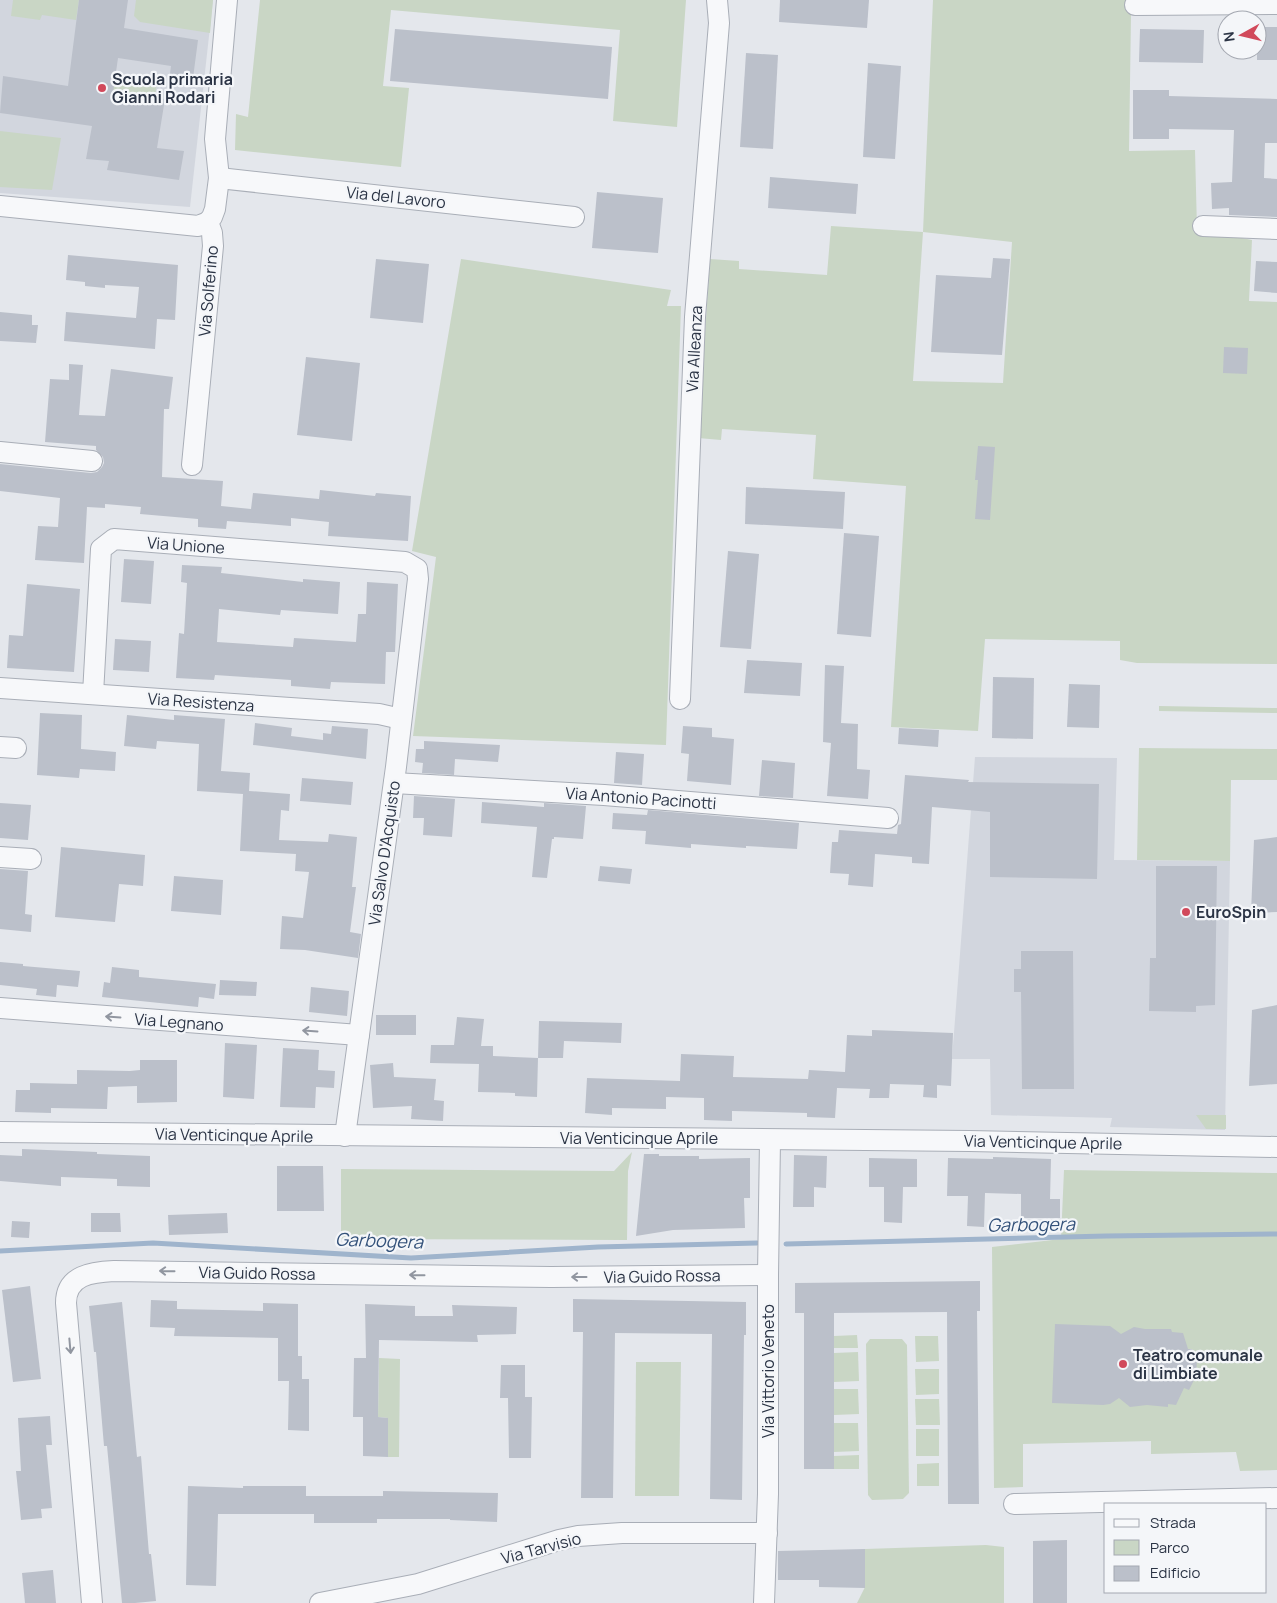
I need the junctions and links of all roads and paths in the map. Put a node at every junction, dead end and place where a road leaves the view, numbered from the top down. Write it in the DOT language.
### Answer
graph roads {
  1 [pos="227,0"];
  2 [pos="717,0"];
  3 [pos="1277,4"];
  4 [pos="1135,5"];
  5 [pos="218,178"];
  6 [pos="0,206"];
  7 [pos="574,217"];
  8 [pos="208,222"];
  9 [pos="1203,226"];
  10 [pos="1277,229"];
  11 [pos="0,452"];
  12 [pos="92,460"];
  13 [pos="192,464"];
  14 [pos="416,569"];
  15 [pos="0,688"];
  16 [pos="93,694"];
  17 [pos="680,699"];
  18 [pos="401,719"];
  19 [pos="394,783"];
  20 [pos="888,818"];
  21 [pos="0,857"];
  22 [pos="31,859"];
  23 [pos="0,1008"];
  24 [pos="358,1035"];
  25 [pos="0,1132"];
  26 [pos="345,1136"];
  27 [pos="770,1140"];
  28 [pos="1277,1146"];
  29 [pos="768,1275"];
  30 [pos="1277,1498"];
  31 [pos="1014,1504"];
  32 [pos="767,1533"];
  33 [pos="92,1603"];
  34 [pos="320,1603"];
  35 [pos="764,1603"];
  1 -- 5 [label="street, Via Solferino"];
  2 -- 17 [label="street, Via Alleanza"];
  3 -- 4 [label="street"];
  5 -- 7 [label="street, Via del Lavoro"];
  5 -- 8 [label="street, Via Solferino"];
  6 -- 8 [label="street"];
  8 -- 13 [label="street, Via Solferino"];
  9 -- 10 [label="street"];
  11 -- 12 [label="street"];
  14 -- 16 [label="street, Via Unione"];
  14 -- 18 [label="street, Via Salvo D'Acquisto"];
  15 -- 16 [label="street, Via Resistenza"];
  16 -- 18 [label="street, Via Resistenza"];
  18 -- 19 [label="street, Via Salvo D'Acquisto"];
  19 -- 20 [label="street, Via Antonio Pacinotti"];
  19 -- 24 [label="street, Via Salvo D'Acquisto"];
  21 -- 22 [label="street"];
  24 -- 23 [label="street, Via Legnano, one-way"];
  24 -- 26 [label="street, Via Salvo D'Acquisto"];
  25 -- 26 [label="street, Via Venticinque Aprile"];
  26 -- 27 [label="street, Via Venticinque Aprile"];
  27 -- 28 [label="street, Via Venticinque Aprile"];
  27 -- 29 [label="street, Via Vittorio Veneto"];
  29 -- 32 [label="street, Via Vittorio Veneto"];
  29 -- 33 [label="street, Via Guido Rossa, one-way"];
  30 -- 31 [label="street"];
  32 -- 34 [label="street, Via Tarvisio"];
  32 -- 35 [label="street, Via Vittorio Veneto"];
}
